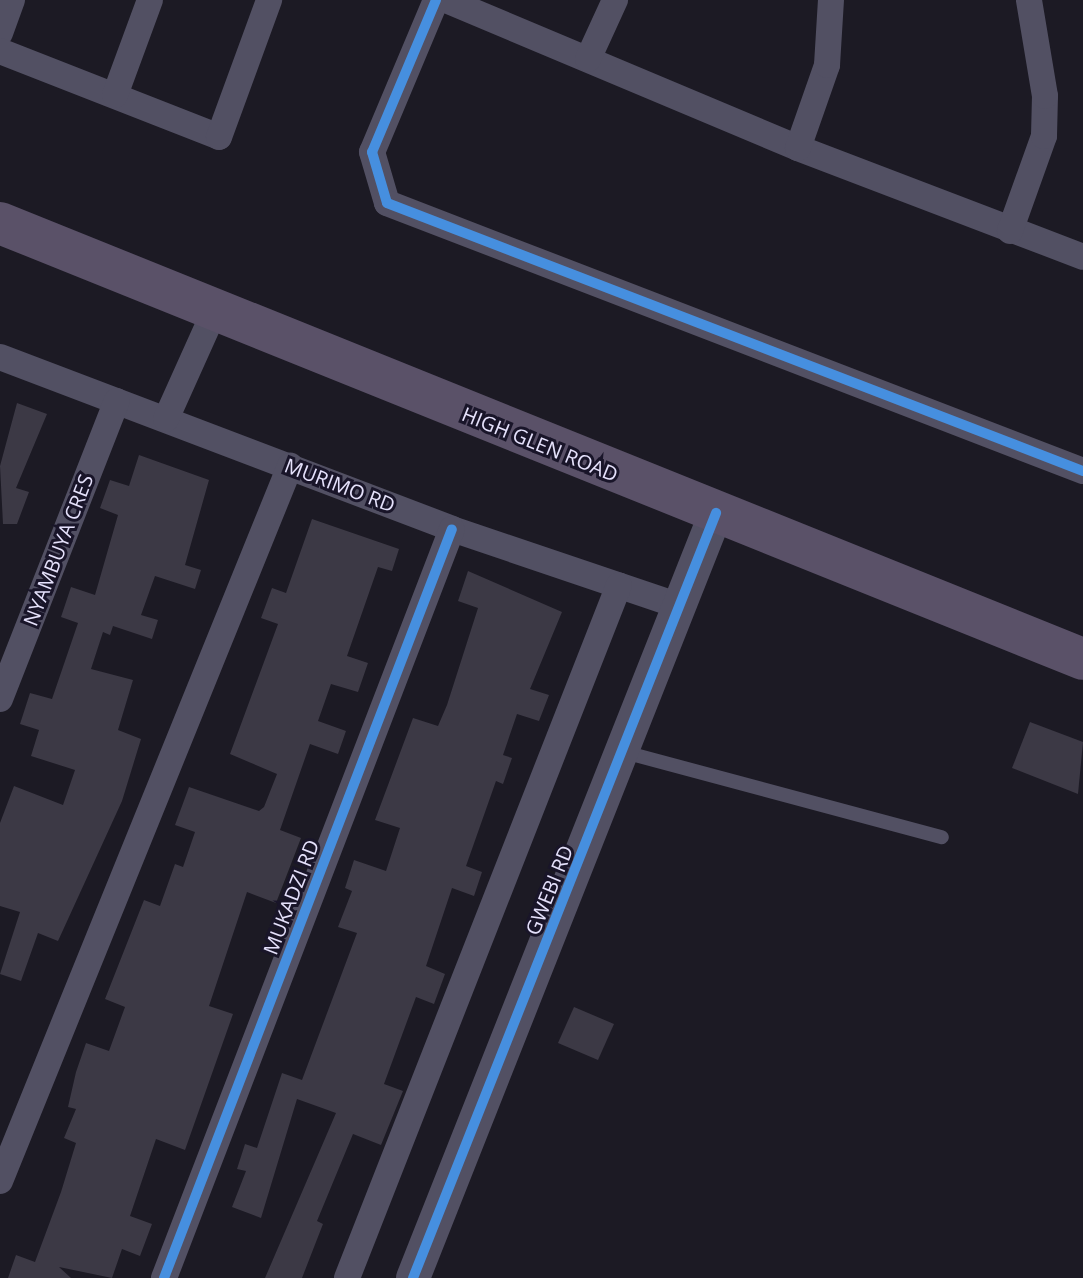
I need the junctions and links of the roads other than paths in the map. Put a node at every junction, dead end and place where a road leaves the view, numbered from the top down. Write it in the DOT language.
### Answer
graph roads {
  1 [pos="12,0"];
  2 [pos="150,0"];
  3 [pos="269,0"];
  4 [pos="436,0"];
  5 [pos="446,0"];
  6 [pos="615,0"];
  7 [pos="831,0"];
  8 [pos="1029,0"];
  9 [pos="0,33"];
  10 [pos="0,51"];
  11 [pos="588,59"];
  12 [pos="115,95"];
  13 [pos="798,148"];
  14 [pos="0,223"];
  15 [pos="1010,231"];
  16 [pos="1083,257"];
  17 [pos="214,312"];
  18 [pos="0,357"];
  19 [pos="117,401"];
  20 [pos="166,419"];
  21 [pos="290,466"];
  22 [pos="1083,471"];
  23 [pos="716,513"];
  24 [pos="452,529"];
  25 [pos="619,585"];
  26 [pos="682,607"];
  27 [pos="1083,659"];
  28 [pos="0,699"];
  29 [pos="624,752"];
  30 [pos="942,837"];
  31 [pos="0,1181"];
  32 [pos="164,1278"];
  33 [pos="347,1278"];
  34 [pos="413,1278"];
  1 -- 9 [label="street"];
  2 -- 12 [label="street"];
  3 -- 12 [label="street"];
  4 -- 22 [label="street"];
  5 -- 11 [label="street"];
  6 -- 11 [label="street"];
  7 -- 13 [label="street"];
  8 -- 15 [label="street"];
  10 -- 12 [label="street"];
  11 -- 13 [label="street"];
  13 -- 15 [label="street"];
  14 -- 17 [label="main road, HIGH GLEN ROAD"];
  15 -- 16 [label="street"];
  17 -- 20 [label="street"];
  17 -- 23 [label="main road, HIGH GLEN ROAD"];
  18 -- 19 [label="street, MURIMO RD"];
  19 -- 20 [label="street, MURIMO RD"];
  19 -- 28 [label="street, NYAMBUYA CRES"];
  20 -- 21 [label="street, MURIMO RD"];
  21 -- 24 [label="street, MURIMO RD"];
  21 -- 31 [label="street"];
  23 -- 26 [label="street, GWEBI RD"];
  23 -- 27 [label="main road, HIGH GLEN ROAD"];
  24 -- 25 [label="street, MURIMO RD"];
  24 -- 32 [label="street, MUKADZI RD"];
  25 -- 26 [label="street, MURIMO RD"];
  25 -- 33 [label="street"];
  26 -- 29 [label="street, GWEBI RD"];
  29 -- 30 [label="lane"];
  29 -- 34 [label="street, GWEBI RD"];
}
